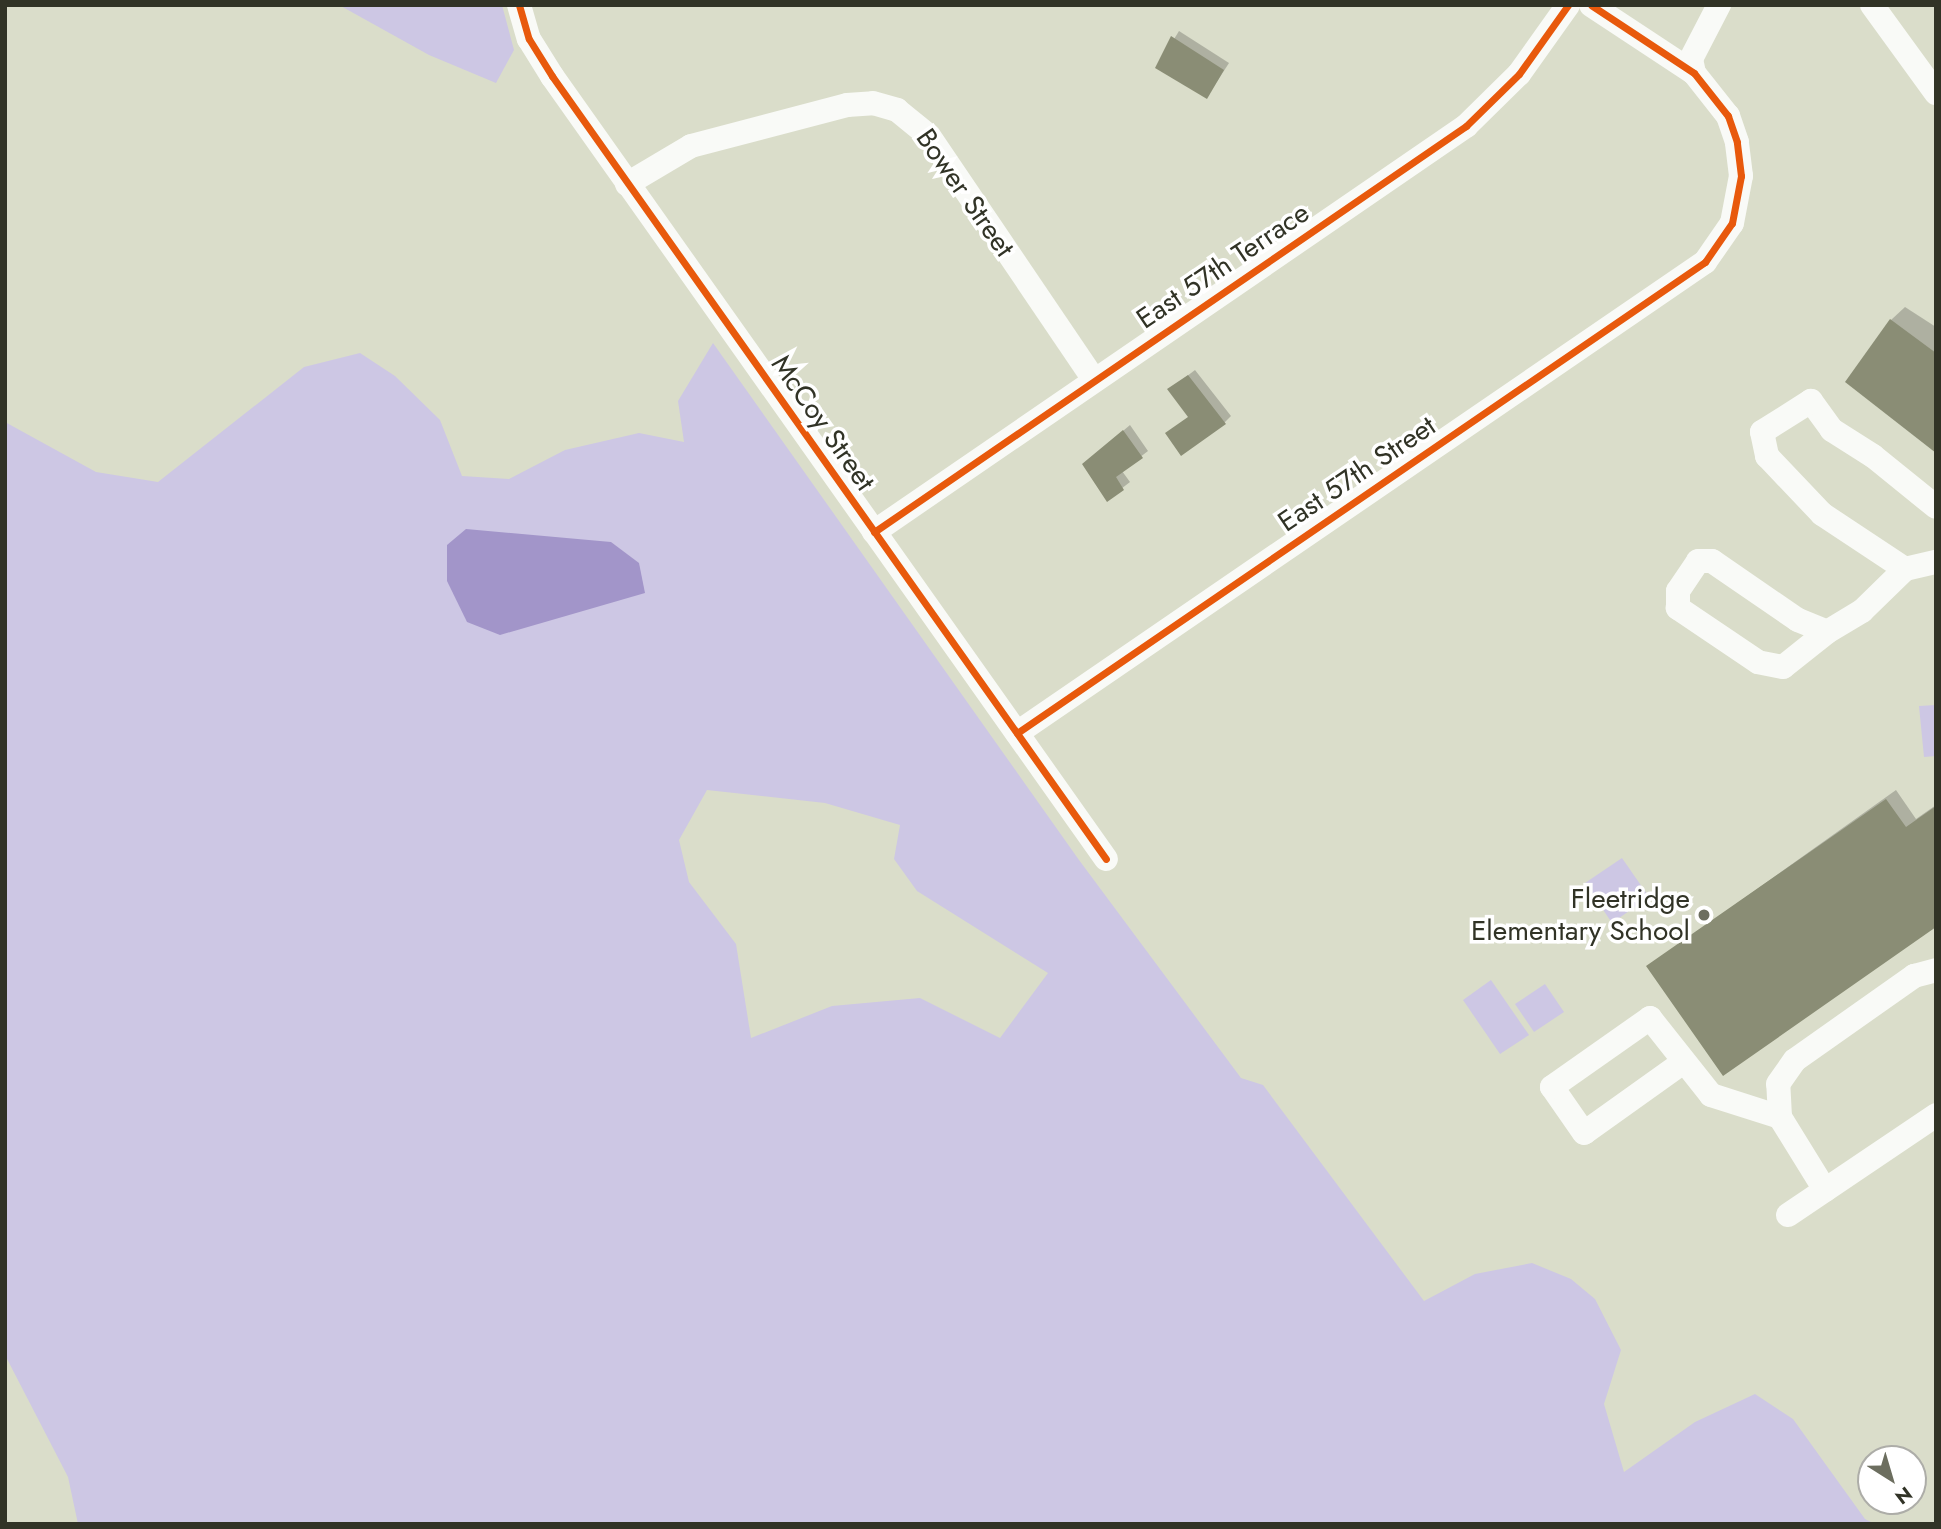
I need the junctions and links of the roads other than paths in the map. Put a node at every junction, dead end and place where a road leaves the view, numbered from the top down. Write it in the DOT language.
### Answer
graph roads {
  1 [pos="519,5"];
  2 [pos="1568,5"];
  3 [pos="1591,5"];
  4 [pos="1719,5"];
  5 [pos="1872,5"];
  6 [pos="1694,73"];
  7 [pos="1936,93"];
  8 [pos="627,184"];
  9 [pos="1094,380"];
  10 [pos="1936,507"];
  11 [pos="874,532"];
  12 [pos="1936,562"];
  13 [pos="1905,569"];
  14 [pos="1826,632"];
  15 [pos="1017,733"];
  16 [pos="1106,859"];
  17 [pos="1936,970"];
  18 [pos="1682,1063"];
  19 [pos="1936,1115"];
  20 [pos="1780,1117"];
  21 [pos="1825,1190"];
  22 [pos="1788,1214"];
  1 -- 8 [label="street, McCoy Street"];
  2 -- 9 [label="street, East 57th Terrace"];
  3 -- 6 [label="street, East 57th Street"];
  4 -- 6 [label="street"];
  5 -- 7 [label="street"];
  6 -- 15 [label="street, East 57th Street"];
  8 -- 9 [label="street, Bower Street"];
  8 -- 11 [label="street, McCoy Street"];
  9 -- 11 [label="street, East 57th Terrace"];
  10 -- 13 [label="street"];
  11 -- 15 [label="street, McCoy Street"];
  12 -- 13 [label="street"];
  13 -- 14 [label="street"];
  14 -- 14 [label="street"];
  15 -- 16 [label="street, McCoy Street"];
  17 -- 20 [label="street"];
  18 -- 18 [label="street"];
  18 -- 20 [label="street"];
  19 -- 21 [label="street"];
  20 -- 21 [label="street"];
  21 -- 22 [label="street"];
}
